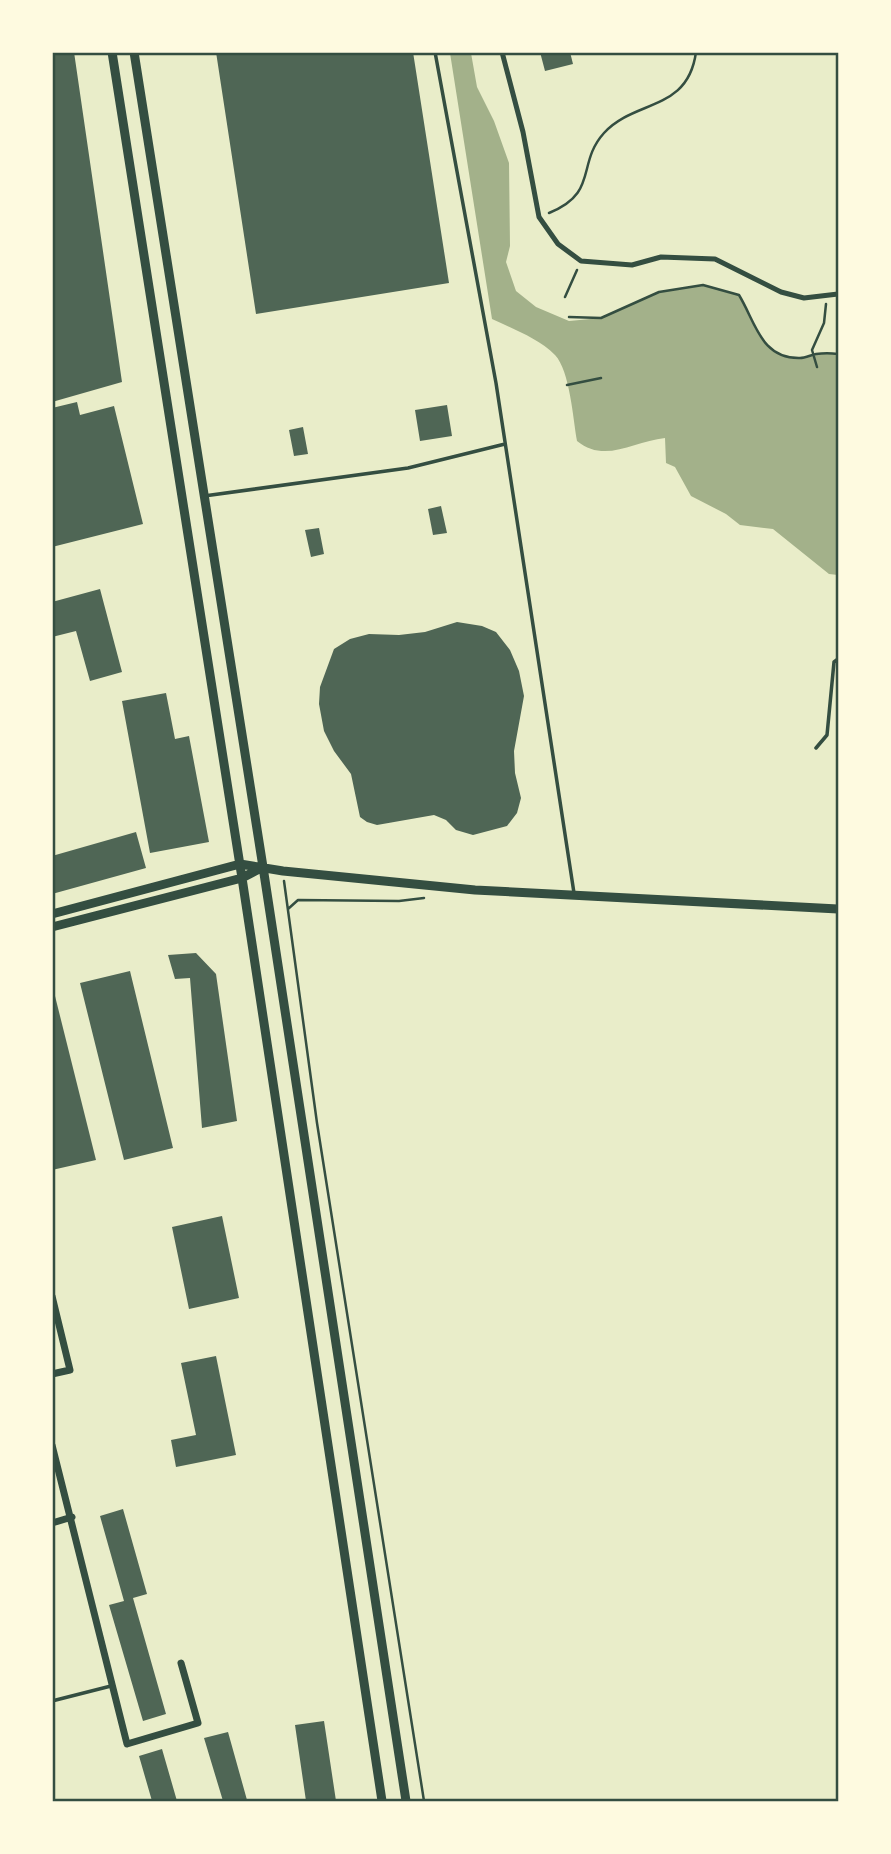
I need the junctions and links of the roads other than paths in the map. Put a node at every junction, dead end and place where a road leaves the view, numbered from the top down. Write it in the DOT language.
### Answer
graph roads {
  1 [pos="112,52"];
  2 [pos="134,52"];
  3 [pos="435,52"];
  4 [pos="502,52"];
  5 [pos="838,294"];
  6 [pos="505,444"];
  7 [pos="204,496"];
  8 [pos="838,659"];
  9 [pos="816,748"];
  10 [pos="240,864"];
  11 [pos="263,867"];
  12 [pos="242,878"];
  13 [pos="575,895"];
  14 [pos="838,909"];
  15 [pos="52,914"];
  16 [pos="52,927"];
  17 [pos="52,1296"];
  18 [pos="52,1374"];
  19 [pos="52,1445"];
  20 [pos="72,1517"];
  21 [pos="52,1523"];
  22 [pos="181,1662"];
  23 [pos="113,1685"];
  24 [pos="52,1701"];
  25 [pos="382,1801"];
  26 [pos="406,1801"];
  1 -- 10 [label="street"];
  2 -- 7 [label="street"];
  3 -- 6 [label="lane"];
  4 -- 5 [label="street"];
  6 -- 7 [label="lane"];
  6 -- 13 [label="lane"];
  7 -- 11 [label="street"];
  8 -- 9 [label="lane"];
  10 -- 11 [label="street"];
  10 -- 12 [label="street"];
  10 -- 15 [label="street"];
  11 -- 12 [label="street"];
  11 -- 13 [label="street"];
  11 -- 26 [label="street"];
  12 -- 16 [label="street"];
  12 -- 25 [label="street"];
  13 -- 14 [label="street"];
  17 -- 18 [label="street"];
  19 -- 20 [label="street"];
  20 -- 21 [label="street"];
  20 -- 23 [label="street"];
  22 -- 23 [label="street"];
  23 -- 24 [label="lane"];
}
